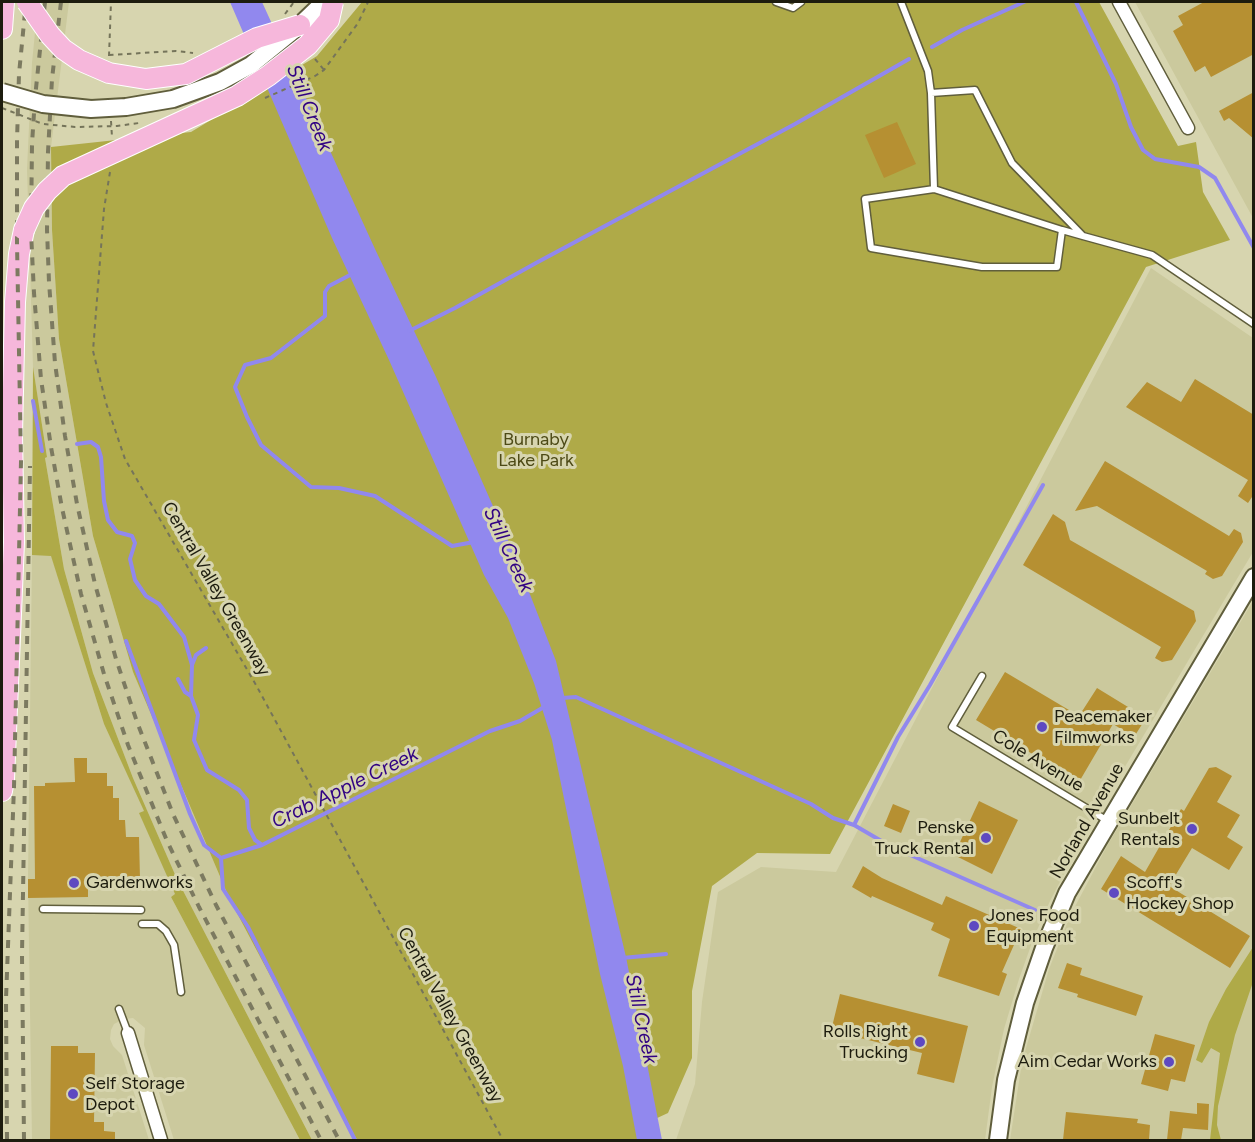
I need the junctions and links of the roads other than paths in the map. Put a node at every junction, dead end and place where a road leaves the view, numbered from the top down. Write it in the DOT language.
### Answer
graph roads {
  1 [pos="4,2"];
  2 [pos="27,2"];
  3 [pos="324,2"];
  4 [pos="333,2"];
  5 [pos="776,2"];
  6 [pos="801,2"];
  7 [pos="901,2"];
  8 [pos="1119,2"];
  9 [pos="300,25"];
  10 [pos="2,29"];
  11 [pos="2,92"];
  12 [pos="931,93"];
  13 [pos="1188,128"];
  14 [pos="934,189"];
  15 [pos="1062,230"];
  16 [pos="1083,236"];
  17 [pos="1254,324"];
  18 [pos="1254,577"];
  19 [pos="982,676"];
  20 [pos="2,791"];
  21 [pos="1108,821"];
  22 [pos="43,909"];
  23 [pos="141,910"];
  24 [pos="142,924"];
  25 [pos="181,993"];
  26 [pos="119,1009"];
  27 [pos="128,1033"];
  28 [pos="161,1140"];
  29 [pos="998,1140"];
  1 -- 10 [label="main road"];
  2 -- 9 [label="main road, bridge"];
  3 -- 9 [label="street"];
  4 -- 20 [label="main road, bridge"];
  5 -- 6 [label="lane"];
  7 -- 12 [label="lane"];
  8 -- 13 [label="street"];
  9 -- 11 [label="street, bridge"];
  12 -- 14 [label="lane"];
  12 -- 16 [label="lane"];
  14 -- 15 [label="lane"];
  14 -- 15 [label="lane"];
  15 -- 16 [label="lane"];
  16 -- 17 [label="lane"];
  18 -- 21 [label="street, Norland Avenue"];
  19 -- 21 [label="lane, Cole Avenue"];
  21 -- 29 [label="street, Norland Avenue"];
  22 -- 23 [label="lane"];
  24 -- 25 [label="lane"];
  26 -- 27 [label="lane"];
  27 -- 28 [label="street"];
}
